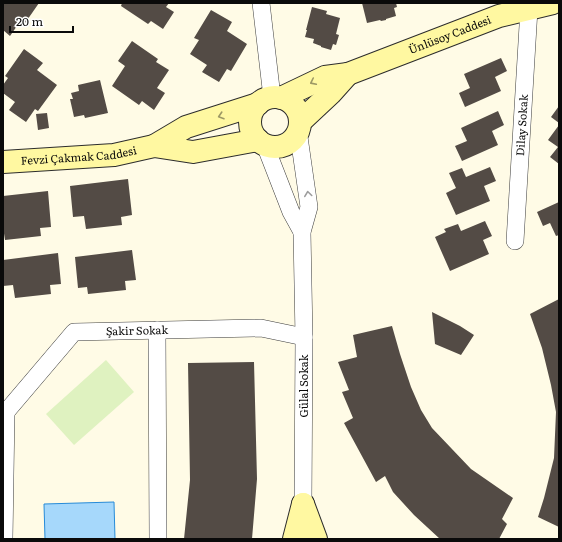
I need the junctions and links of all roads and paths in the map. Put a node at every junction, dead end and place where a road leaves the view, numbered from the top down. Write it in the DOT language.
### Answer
graph roads {
  1 [pos="261,3"];
  2 [pos="553,3"];
  3 [pos="529,9"];
  4 [pos="498,10"];
  5 [pos="348,74"];
  6 [pos="270,100"];
  7 [pos="299,126"];
  8 [pos="262,143"];
  9 [pos="154,146"];
  10 [pos="3,162"];
  11 [pos="302,232"];
  12 [pos="515,241"];
  13 [pos="157,330"];
  14 [pos="304,337"];
  15 [pos="4,412"];
  16 [pos="303,504"];
  17 [pos="4,539"];
  18 [pos="158,539"];
  19 [pos="294,539"];
  20 [pos="316,539"];
  1 -- 6 [label="street"];
  2 -- 3 [label="street, Ünlüsoy Caddesi"];
  3 -- 4 [label="street, Ünlüsoy Caddesi"];
  3 -- 12 [label="street, Dilay Sokak"];
  4 -- 5 [label="street, Ünlüsoy Caddesi"];
  5 -- 6 [label="street, Ünlüsoy Caddesi, one-way"];
  5 -- 7 [label="street, Ünlüsoy Caddesi"];
  6 -- 7 [label="street"];
  6 -- 8 [label="street"];
  6 -- 9 [label="street, Fevzi Çakmak Caddesi, one-way"];
  7 -- 8 [label="street"];
  11 -- 7 [label="street, Gülal Sokak, one-way"];
  8 -- 9 [label="street, Fevzi Çakmak Caddesi"];
  8 -- 11 [label="street, Gülal Sokak"];
  9 -- 10 [label="street, Fevzi Çakmak Caddesi"];
  11 -- 14 [label="street, Gülal Sokak"];
  13 -- 14 [label="street, Şakir Sokak"];
  13 -- 15 [label="street, Şakir Sokak"];
  13 -- 18 [label="street"];
  14 -- 16 [label="street, Gülal Sokak"];
  15 -- 17 [label="street"];
  16 -- 19 [label="street, Gülal Sokak"];
  16 -- 20 [label="street"];
}
